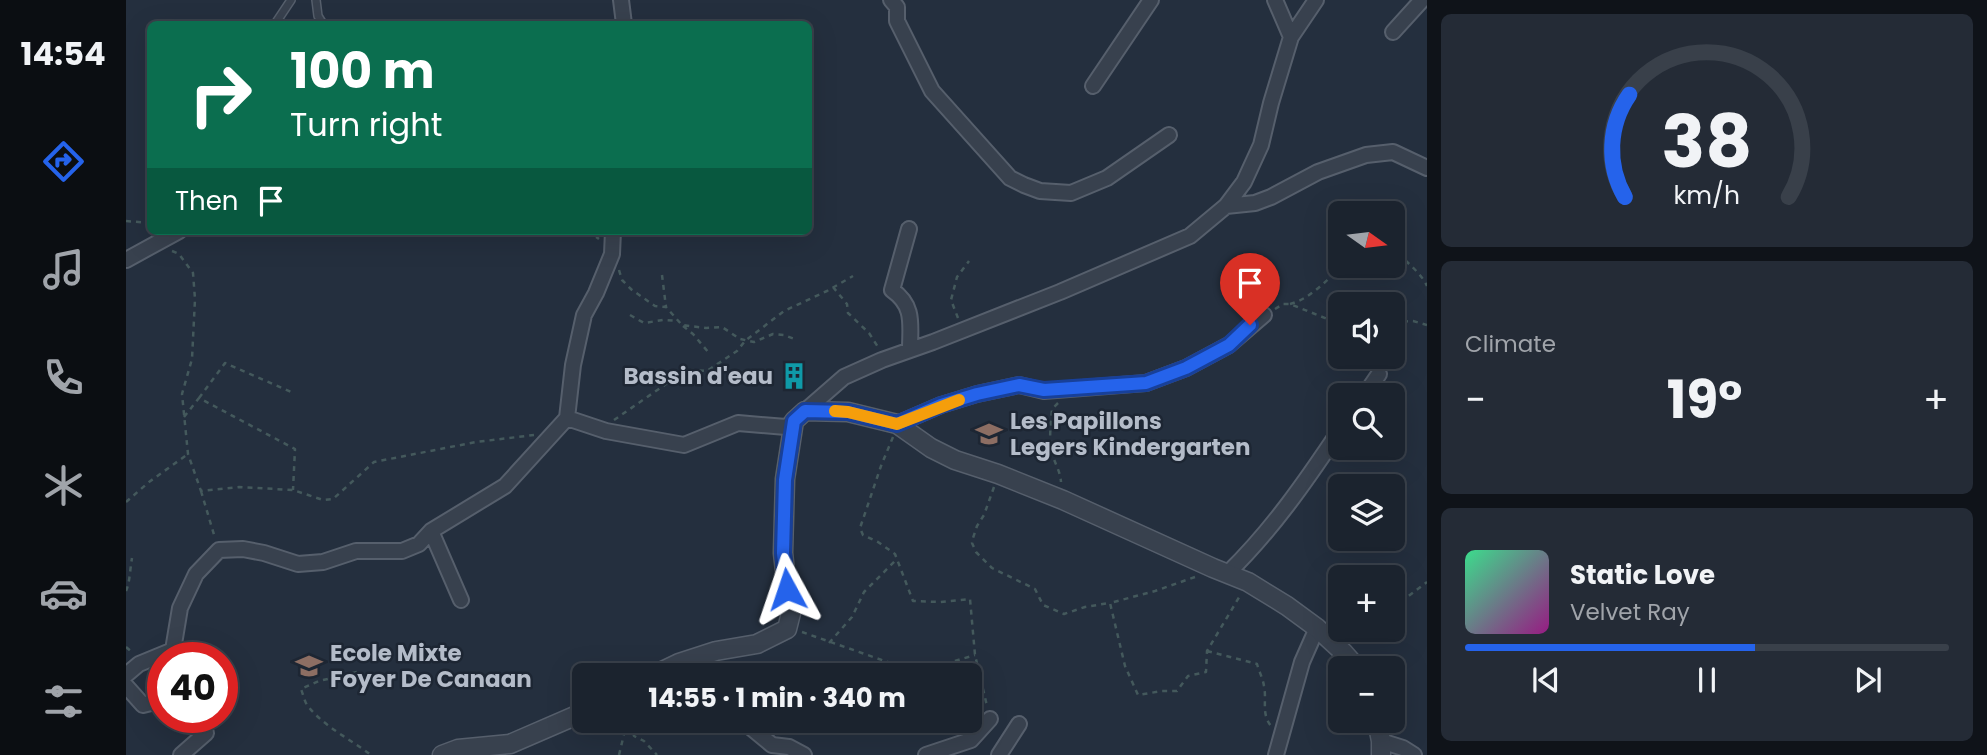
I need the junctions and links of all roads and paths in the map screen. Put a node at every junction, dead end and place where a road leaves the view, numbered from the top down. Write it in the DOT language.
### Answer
graph roads {
  1 [pos="291,0"];
  2 [pos="316,0"];
  3 [pos="621,0"];
  4 [pos="891,0"];
  5 [pos="1152,0"];
  6 [pos="1275,0"];
  7 [pos="1316,0"];
  8 [pos="1422,0"];
  9 [pos="277,21"];
  10 [pos="321,21"];
  11 [pos="624,21"];
  12 [pos="1394,32"];
  13 [pos="1290,37"];
  14 [pos="1093,86"];
  15 [pos="1168,135"];
  16 [pos="1427,168"];
  17 [pos="1226,205"];
  18 [pos="126,221"];
  19 [pos="147,223"];
  20 [pos="909,229"];
  21 [pos="172,235"];
  22 [pos="593,235"];
  23 [pos="613,235"];
  24 [pos="158,243"];
  25 [pos="612,254"];
  26 [pos="126,260"];
  27 [pos="1405,260"];
  28 [pos="969,261"];
  29 [pos="662,275"];
  30 [pos="853,276"];
  31 [pos="1329,278"];
  32 [pos="1427,286"];
  33 [pos="833,287"];
  34 [pos="1290,304"];
  35 [pos="666,307"];
  36 [pos="629,315"];
  37 [pos="1264,315"];
  38 [pos="1328,319"];
  39 [pos="1405,321"];
  40 [pos="682,325"];
  41 [pos="1427,325"];
  42 [pos="963,330"];
  43 [pos="797,340"];
  44 [pos="745,341"];
  45 [pos="910,349"];
  46 [pos="709,354"];
  47 [pos="882,360"];
  48 [pos="1379,374"];
  49 [pos="1373,383"];
  50 [pos="1073,388"];
  51 [pos="291,392"];
  52 [pos="199,398"];
  53 [pos="799,416"];
  54 [pos="184,417"];
  55 [pos="567,418"];
  56 [pos="897,424"];
  57 [pos="606,431"];
  58 [pos="540,434"];
  59 [pos="1328,448"];
  60 [pos="188,454"];
  61 [pos="998,474"];
  62 [pos="293,490"];
  63 [pos="201,491"];
  64 [pos="1063,500"];
  65 [pos="126,502"];
  66 [pos="431,531"];
  67 [pos="219,550"];
  68 [pos="132,558"];
  69 [pos="897,559"];
  70 [pos="1220,571"];
  71 [pos="1248,582"];
  72 [pos="1427,582"];
  73 [pos="126,591"];
  74 [pos="1405,599"];
  75 [pos="461,600"];
  76 [pos="1110,603"];
  77 [pos="1317,628"];
  78 [pos="787,629"];
  79 [pos="828,643"];
  80 [pos="1208,651"];
  81 [pos="975,655"];
  82 [pos="1346,656"];
  83 [pos="679,663"];
  84 [pos="357,672"];
  85 [pos="126,674"];
  86 [pos="126,686"];
  87 [pos="147,704"];
  88 [pos="572,718"];
  89 [pos="990,719"];
  90 [pos="1019,724"];
  91 [pos="1282,731"];
  92 [pos="206,733"];
  93 [pos="624,733"];
  94 [pos="633,733"];
  95 [pos="755,733"];
  96 [pos="1381,748"];
  97 [pos="511,749"];
  98 [pos="773,752"];
  99 [pos="1272,754"];
  100 [pos="181,755"];
  101 [pos="370,755"];
  102 [pos="442,755"];
  103 [pos="619,755"];
  104 [pos="657,755"];
  105 [pos="804,755"];
  106 [pos="926,755"];
  107 [pos="999,755"];
  108 [pos="1414,755"];
  1 -- 9 [label="lane"];
  2 -- 10 [label="lane"];
  3 -- 11 [label="street"];
  4 -- 15 [label="street"];
  5 -- 14 [label="street"];
  6 -- 13 [label="street"];
  7 -- 13 [label="street"];
  8 -- 12 [label="street"];
  13 -- 17 [label="street"];
  16 -- 17 [label="street"];
  17 -- 42 [label="street"];
  18 -- 19 [label="path"];
  20 -- 45 [label="street"];
  21 -- 24 [label="street"];
  22 -- 25 [label="path"];
  23 -- 25 [label="street"];
  24 -- 26 [label="street"];
  24 -- 54 [label="path"];
  25 -- 35 [label="path"];
  25 -- 55 [label="street"];
  27 -- 32 [label="path"];
  28 -- 42 [label="path"];
  29 -- 35 [label="path"];
  30 -- 33 [label="path"];
  31 -- 34 [label="path"];
  33 -- 44 [label="path"];
  33 -- 47 [label="path"];
  34 -- 37 [label="path"];
  34 -- 38 [label="path"];
  35 -- 40 [label="path"];
  36 -- 40 [label="path"];
  37 -- 50 [label="street"];
  39 -- 41 [label="path"];
  40 -- 44 [label="path"];
  40 -- 46 [label="path"];
  42 -- 45 [label="street"];
  43 -- 44 [label="path"];
  44 -- 57 [label="path"];
  45 -- 47 [label="street"];
  47 -- 53 [label="street"];
  48 -- 49 [label="street"];
  50 -- 56 [label="street"];
  50 -- 64 [label="path"];
  51 -- 52 [label="path"];
  52 -- 54 [label="path"];
  52 -- 62 [label="path"];
  53 -- 56 [label="street"];
  53 -- 57 [label="street"];
  53 -- 78 [label="street"];
  54 -- 60 [label="path"];
  55 -- 57 [label="street"];
  55 -- 66 [label="street"];
  56 -- 61 [label="street"];
  56 -- 69 [label="path"];
  58 -- 62 [label="path"];
  59 -- 70 [label="street"];
  60 -- 63 [label="path"];
  60 -- 65 [label="path"];
  61 -- 64 [label="street"];
  61 -- 76 [label="path"];
  62 -- 63 [label="path"];
  63 -- 67 [label="path"];
  64 -- 70 [label="street"];
  66 -- 67 [label="street"];
  66 -- 75 [label="street"];
  67 -- 85 [label="street"];
  68 -- 73 [label="path"];
  69 -- 79 [label="path"];
  69 -- 81 [label="path"];
  70 -- 71 [label="street"];
  70 -- 76 [label="path"];
  71 -- 77 [label="street"];
  71 -- 80 [label="path"];
  72 -- 74 [label="path"];
  76 -- 80 [label="path"];
  77 -- 82 [label="street"];
  77 -- 91 [label="street"];
  78 -- 79 [label="path"];
  78 -- 83 [label="street"];
  79 -- 81 [label="path"];
  80 -- 91 [label="path"];
  81 -- 89 [label="path"];
  84 -- 101 [label="path"];
  86 -- 87 [label="street"];
  88 -- 97 [label="street"];
  89 -- 106 [label="street"];
  90 -- 107 [label="street"];
  91 -- 99 [label="street"];
  92 -- 100 [label="street"];
  93 -- 103 [label="path"];
  94 -- 104 [label="path"];
  95 -- 98 [label="street"];
  96 -- 108 [label="street"];
  97 -- 102 [label="street"];
  98 -- 105 [label="street"];
}
